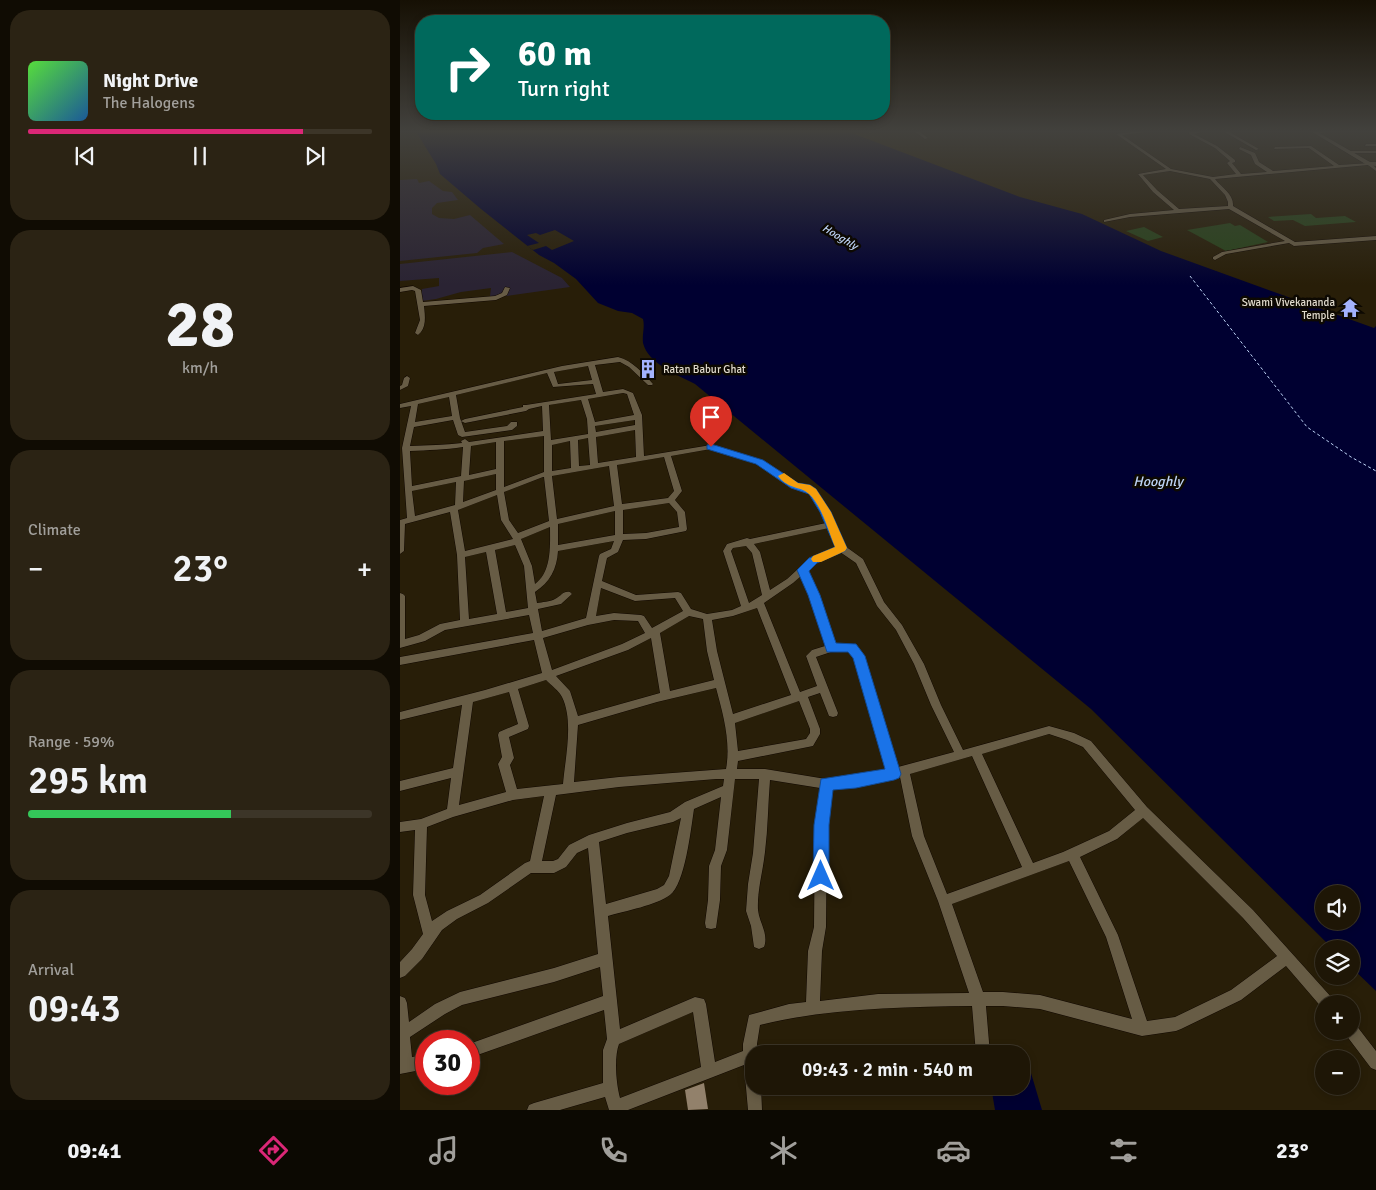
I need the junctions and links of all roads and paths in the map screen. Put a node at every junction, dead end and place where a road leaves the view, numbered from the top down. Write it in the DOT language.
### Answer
graph roads {
  1 [pos="1147,182"];
  2 [pos="1214,182"];
  3 [pos="1230,207"];
  4 [pos="1178,211"];
  5 [pos="1106,222"];
  6 [pos="1376,238"];
  7 [pos="1288,242"];
  8 [pos="1215,258"];
  9 [pos="507,288"];
  10 [pos="400,290"];
  11 [pos="421,304"];
  12 [pos="418,333"];
  13 [pos="591,364"];
  14 [pos="550,371"];
  15 [pos="407,378"];
  16 [pos="596,382"];
  17 [pos="650,384"];
  18 [pos="400,388"];
  19 [pos="452,394"];
  20 [pos="600,395"];
  21 [pos="584,399"];
  22 [pos="415,403"];
  23 [pos="546,404"];
  24 [pos="400,406"];
  25 [pos="510,411"];
  26 [pos="456,417"];
  27 [pos="637,417"];
  28 [pos="465,421"];
  29 [pos="412,424"];
  30 [pos="514,424"];
  31 [pos="591,425"];
  32 [pos="638,427"];
  33 [pos="546,433"];
  34 [pos="462,435"];
  35 [pos="591,435"];
  36 [pos="520,437"];
  37 [pos="574,438"];
  38 [pos="500,440"];
  39 [pos="548,443"];
  40 [pos="467,445"];
  41 [pos="406,450"];
  42 [pos="667,454"];
  43 [pos="640,460"];
  44 [pos="613,464"];
  45 [pos="594,466"];
  46 [pos="575,468"];
  47 [pos="500,472"];
  48 [pos="548,474"];
  49 [pos="463,478"];
  50 [pos="409,489"];
  51 [pos="500,492"];
  52 [pos="671,500"];
  53 [pos="618,507"];
  54 [pos="457,508"];
  55 [pos="554,521"];
  56 [pos="404,522"];
  57 [pos="831,524"];
  58 [pos="618,537"];
  59 [pos="518,539"];
  60 [pos="747,541"];
  61 [pos="490,548"];
  62 [pos="842,548"];
  63 [pos="553,549"];
  64 [pos="400,551"];
  65 [pos="461,555"];
  66 [pos="803,570"];
  67 [pos="598,583"];
  68 [pos="530,591"];
  69 [pos="567,594"];
  70 [pos="400,596"];
  71 [pos="763,599"];
  72 [pos="746,608"];
  73 [pos="533,609"];
  74 [pos="688,612"];
  75 [pos="502,617"];
  76 [pos="707,617"];
  77 [pos="590,621"];
  78 [pos="465,623"];
  79 [pos="652,632"];
  80 [pos="538,635"];
  81 [pos="400,644"];
  82 [pos="831,648"];
  83 [pos="400,661"];
  84 [pos="548,675"];
  85 [pos="720,683"];
  86 [pos="512,686"];
  87 [pos="823,688"];
  88 [pos="666,696"];
  89 [pos="800,696"];
  90 [pos="468,700"];
  91 [pos="833,712"];
  92 [pos="400,716"];
  93 [pos="730,720"];
  94 [pos="573,722"];
  95 [pos="975,750"];
  96 [pos="960,754"];
  97 [pos="733,757"];
  98 [pos="457,772"];
  99 [pos="899,772"];
  100 [pos="730,774"];
  101 [pos="765,774"];
  102 [pos="826,784"];
  103 [pos="400,786"];
  104 [pos="568,788"];
  105 [pos="728,789"];
  106 [pos="551,790"];
  107 [pos="513,795"];
  108 [pos="689,806"];
  109 [pos="1143,811"];
  110 [pos="452,812"];
  111 [pos="421,824"];
  112 [pos="400,828"];
  113 [pos="593,839"];
  114 [pos="1072,854"];
  115 [pos="535,866"];
  116 [pos="1030,870"];
  117 [pos="944,901"];
  118 [pos="601,912"];
  119 [pos="710,923"];
  120 [pos="430,936"];
  121 [pos="759,942"];
  122 [pos="1287,957"];
  123 [pos="604,959"];
  124 [pos="400,971"];
  125 [pos="1320,995"];
  126 [pos="978,999"];
  127 [pos="609,1001"];
  128 [pos="400,1003"];
  129 [pos="813,1009"];
  130 [pos="1142,1030"];
  131 [pos="404,1033"];
  132 [pos="614,1039"];
  133 [pos="1359,1040"];
  134 [pos="750,1045"];
  135 [pos="982,1045"];
  136 [pos="480,1048"];
  137 [pos="745,1057"];
  138 [pos="1376,1063"];
  139 [pos="403,1067"];
  140 [pos="709,1072"];
  141 [pos="610,1088"];
  142 [pos="754,1095"];
  143 [pos="534,1110"];
  144 [pos="755,1110"];
  1 -- 4 [label="street"];
  2 -- 3 [label="street"];
  3 -- 4 [label="street"];
  3 -- 7 [label="street"];
  4 -- 5 [label="street"];
  6 -- 7 [label="street"];
  7 -- 8 [label="street"];
  9 -- 11 [label="street"];
  10 -- 11 [label="street"];
  11 -- 12 [label="street"];
  13 -- 14 [label="street"];
  13 -- 16 [label="street"];
  13 -- 17 [label="street"];
  14 -- 16 [label="street"];
  14 -- 19 [label="street"];
  15 -- 18 [label="street"];
  16 -- 20 [label="street"];
  19 -- 22 [label="street"];
  19 -- 26 [label="street"];
  20 -- 21 [label="street"];
  20 -- 27 [label="street"];
  21 -- 23 [label="street"];
  21 -- 31 [label="street"];
  22 -- 24 [label="street"];
  22 -- 29 [label="street"];
  23 -- 25 [label="street"];
  23 -- 33 [label="street"];
  25 -- 28 [label="street"];
  25 -- 30 [label="street"];
  26 -- 29 [label="street"];
  26 -- 34 [label="street"];
  27 -- 31 [label="street"];
  27 -- 32 [label="street"];
  29 -- 41 [label="street"];
  30 -- 34 [label="street"];
  30 -- 36 [label="street"];
  31 -- 35 [label="street"];
  32 -- 35 [label="street"];
  32 -- 43 [label="street"];
  33 -- 36 [label="street"];
  33 -- 39 [label="street"];
  34 -- 40 [label="street"];
  35 -- 37 [label="street"];
  35 -- 45 [label="street"];
  36 -- 38 [label="street"];
  37 -- 39 [label="street"];
  37 -- 46 [label="street"];
  38 -- 40 [label="street"];
  38 -- 47 [label="street"];
  39 -- 48 [label="street"];
  40 -- 41 [label="street"];
  40 -- 49 [label="street"];
  41 -- 50 [label="street"];
  42 -- 43 [label="street"];
  42 -- 52 [label="street"];
  42 -- 57 [label="street"];
  43 -- 44 [label="street"];
  44 -- 45 [label="street"];
  44 -- 53 [label="street"];
  45 -- 46 [label="street"];
  46 -- 48 [label="street"];
  47 -- 49 [label="street"];
  47 -- 51 [label="street"];
  48 -- 51 [label="street"];
  48 -- 55 [label="street"];
  49 -- 50 [label="street"];
  49 -- 54 [label="street"];
  50 -- 56 [label="street"];
  51 -- 54 [label="street"];
  51 -- 59 [label="street"];
  52 -- 53 [label="street"];
  52 -- 58 [label="street"];
  53 -- 55 [label="street"];
  53 -- 58 [label="street"];
  54 -- 56 [label="street"];
  54 -- 65 [label="street"];
  55 -- 59 [label="street"];
  55 -- 63 [label="street"];
  56 -- 64 [label="street"];
  57 -- 60 [label="street"];
  57 -- 62 [label="street"];
  58 -- 63 [label="street"];
  58 -- 67 [label="street"];
  59 -- 61 [label="street"];
  59 -- 68 [label="street"];
  60 -- 71 [label="street"];
  60 -- 72 [label="street"];
  61 -- 65 [label="street"];
  61 -- 75 [label="street"];
  62 -- 66 [label="street"];
  62 -- 96 [label="street"];
  63 -- 68 [label="street"];
  65 -- 78 [label="street"];
  66 -- 71 [label="street"];
  66 -- 82 [label="street"];
  67 -- 74 [label="street"];
  67 -- 77 [label="street"];
  68 -- 73 [label="street"];
  69 -- 73 [label="street"];
  70 -- 81 [label="street"];
  71 -- 72 [label="street"];
  71 -- 89 [label="street"];
  72 -- 76 [label="street"];
  73 -- 75 [label="street"];
  73 -- 80 [label="street"];
  74 -- 76 [label="street"];
  74 -- 79 [label="street"];
  75 -- 78 [label="street"];
  76 -- 85 [label="street"];
  77 -- 79 [label="street"];
  77 -- 80 [label="street"];
  78 -- 81 [label="street"];
  79 -- 84 [label="street"];
  79 -- 88 [label="street"];
  80 -- 83 [label="street"];
  80 -- 84 [label="street"];
  82 -- 87 [label="street"];
  82 -- 99 [label="street"];
  84 -- 86 [label="street"];
  84 -- 94 [label="street"];
  85 -- 88 [label="street"];
  85 -- 93 [label="street"];
  86 -- 90 [label="street"];
  86 -- 107 [label="street"];
  87 -- 89 [label="street"];
  87 -- 91 [label="street"];
  88 -- 94 [label="street"];
  89 -- 93 [label="street"];
  89 -- 97 [label="street"];
  90 -- 92 [label="street"];
  90 -- 98 [label="street"];
  93 -- 97 [label="street"];
  94 -- 104 [label="street"];
  95 -- 96 [label="street"];
  95 -- 109 [label="street"];
  95 -- 116 [label="street"];
  96 -- 99 [label="street"];
  97 -- 100 [label="street"];
  98 -- 103 [label="street"];
  98 -- 110 [label="street"];
  99 -- 102 [label="street"];
  99 -- 117 [label="street"];
  100 -- 101 [label="street"];
  100 -- 104 [label="street"];
  100 -- 105 [label="street"];
  101 -- 102 [label="street"];
  101 -- 121 [label="street"];
  102 -- 129 [label="street"];
  104 -- 106 [label="street"];
  105 -- 108 [label="street"];
  105 -- 119 [label="street"];
  106 -- 107 [label="street"];
  106 -- 115 [label="street"];
  107 -- 110 [label="street"];
  108 -- 113 [label="street"];
  108 -- 118 [label="street"];
  109 -- 114 [label="street"];
  109 -- 122 [label="street"];
  110 -- 111 [label="street"];
  111 -- 112 [label="street"];
  111 -- 120 [label="street"];
  113 -- 115 [label="street"];
  113 -- 118 [label="street"];
  114 -- 116 [label="street"];
  114 -- 130 [label="street"];
  115 -- 120 [label="street"];
  116 -- 117 [label="street"];
  117 -- 126 [label="street"];
  118 -- 123 [label="street"];
  120 -- 124 [label="street"];
  122 -- 125 [label="street"];
  122 -- 130 [label="street"];
  123 -- 127 [label="street"];
  123 -- 131 [label="street"];
  126 -- 129 [label="street"];
  126 -- 130 [label="street"];
  126 -- 135 [label="street"];
  127 -- 132 [label="street"];
  127 -- 136 [label="street"];
  128 -- 131 [label="street"];
  129 -- 134 [label="street"];
  131 -- 139 [label="street"];
  132 -- 140 [label="street"];
  132 -- 141 [label="street"];
  133 -- 138 [label="street"];
  137 -- 140 [label="street"];
  140 -- 141 [label="street"];
  141 -- 143 [label="street"];
  142 -- 144 [label="street"];
}
